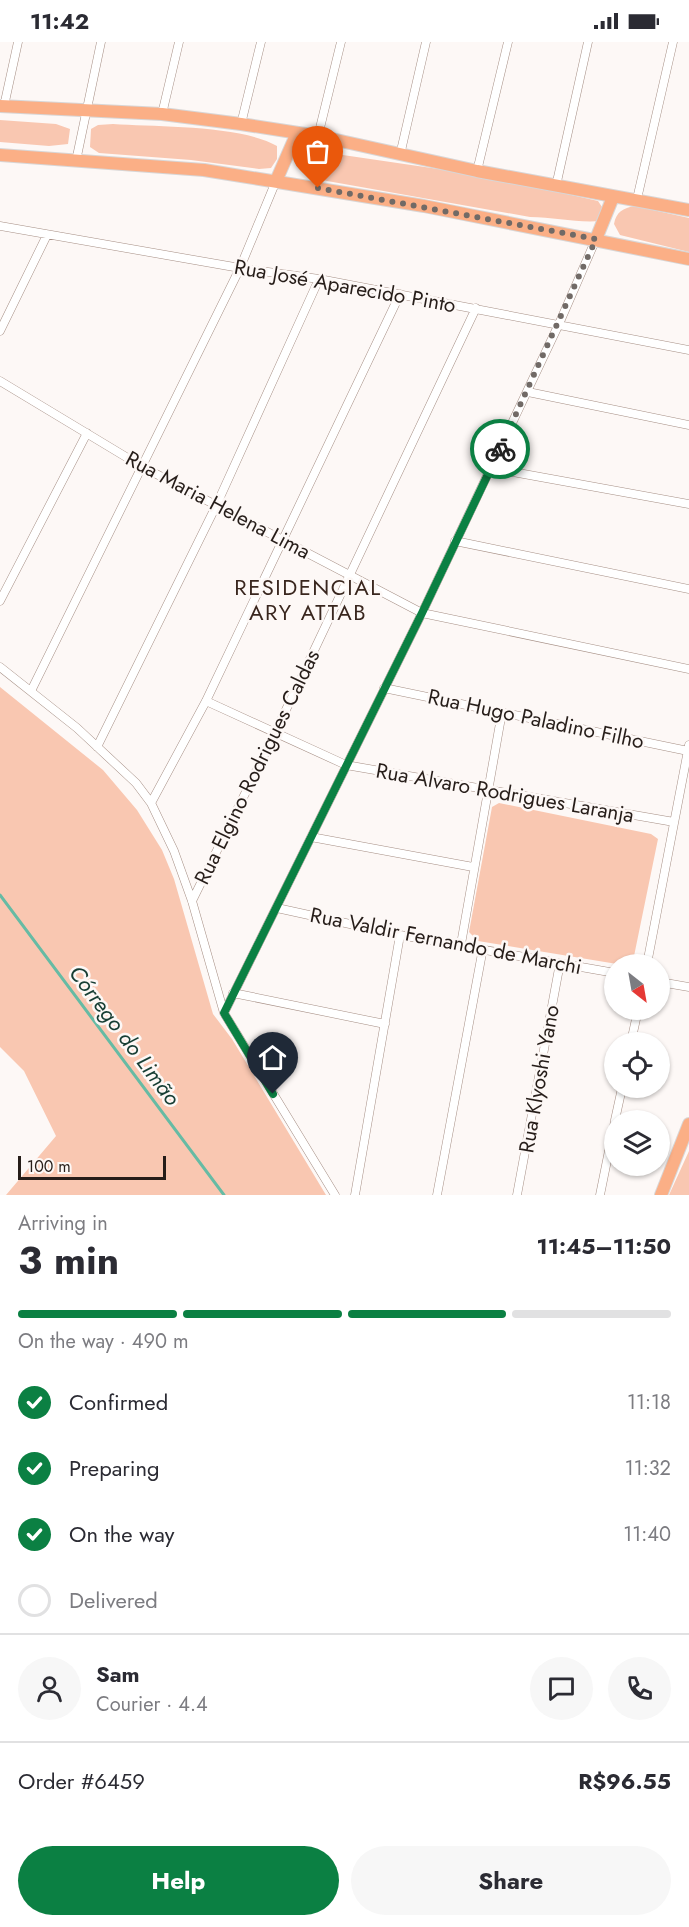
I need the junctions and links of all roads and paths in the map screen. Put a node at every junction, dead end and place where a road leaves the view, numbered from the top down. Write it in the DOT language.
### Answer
graph roads {
  1 [pos="18,42"];
  2 [pos="101,42"];
  3 [pos="179,42"];
  4 [pos="261,42"];
  5 [pos="341,42"];
  6 [pos="426,42"];
  7 [pos="508,42"];
  8 [pos="588,42"];
  9 [pos="673,42"];
  10 [pos="2,106"];
  11 [pos="86,110"];
  12 [pos="162,114"];
  13 [pos="241,124"];
  14 [pos="297,133"];
  15 [pos="318,136"];
  16 [pos="0,155"];
  17 [pos="400,155"];
  18 [pos="76,161"];
  19 [pos="477,171"];
  20 [pos="276,181"];
  21 [pos="556,186"];
  22 [pos="613,196"];
  23 [pos="637,199"];
  24 [pos="689,210"];
  25 [pos="0,226"];
  26 [pos="47,235"];
  27 [pos="596,239"];
  28 [pos="689,259"];
  29 [pos="240,268"];
  30 [pos="319,279"];
  31 [pos="400,294"];
  32 [pos="476,308"];
  33 [pos="559,324"];
  34 [pos="0,331"];
  35 [pos="689,350"];
  36 [pos="0,381"];
  37 [pos="528,392"];
  38 [pos="689,425"];
  39 [pos="87,433"];
  40 [pos="141,466"];
  41 [pos="490,468"];
  42 [pos="689,504"];
  43 [pos="216,506"];
  44 [pos="282,540"];
  45 [pos="455,541"];
  46 [pos="351,574"];
  47 [pos="689,589"];
  48 [pos="0,601"];
  49 [pos="422,613"];
  50 [pos="0,667"];
  51 [pos="689,669"];
  52 [pos="384,688"];
  53 [pos="31,691"];
  54 [pos="206,700"];
  55 [pos="502,712"];
  56 [pos="275,733"];
  57 [pos="97,747"];
  58 [pos="688,748"];
  59 [pos="346,765"];
  60 [pos="488,790"];
  61 [pos="151,803"];
  62 [pos="674,822"];
  63 [pos="311,837"];
  64 [pos="474,867"];
  65 [pos="192,901"];
  66 [pos="277,908"];
  67 [pos="400,935"];
  68 [pos="461,944"];
  69 [pos="483,948"];
  70 [pos="649,954"];
  71 [pos="560,963"];
  72 [pos="604,971"];
  73 [pos="670,984"];
  74 [pos="689,987"];
  75 [pos="233,993"];
  76 [pos="224,1013"];
  77 [pos="385,1024"];
  78 [pos="689,1124"];
  79 [pos="604,1175"];
  80 [pos="335,1195"];
  81 [pos="355,1195"];
  82 [pos="437,1195"];
  83 [pos="517,1195"];
  84 [pos="600,1195"];
  85 [pos="661,1195"];
  1 -- 10 [label="street"];
  2 -- 11 [label="street"];
  3 -- 12 [label="street"];
  4 -- 13 [label="street"];
  5 -- 15 [label="street"];
  6 -- 17 [label="street"];
  7 -- 19 [label="street"];
  8 -- 21 [label="street"];
  9 -- 23 [label="street"];
  10 -- 11 [label="main road"];
  11 -- 12 [label="main road"];
  11 -- 18 [label="street"];
  12 -- 13 [label="main road"];
  13 -- 14 [label="main road"];
  14 -- 15 [label="main road"];
  14 -- 20 [label="main road"];
  15 -- 17 [label="main road"];
  16 -- 18 [label="main road"];
  17 -- 19 [label="main road"];
  18 -- 20 [label="main road"];
  19 -- 21 [label="main road"];
  20 -- 27 [label="main road"];
  20 -- 29 [label="street"];
  21 -- 22 [label="main road"];
  22 -- 23 [label="main road"];
  22 -- 27 [label="main road"];
  23 -- 24 [label="main road"];
  25 -- 26 [label="street, Rua José Aparecido Pinto"];
  26 -- 29 [label="street, Rua José Aparecido Pinto"];
  26 -- 34 [label="street"];
  27 -- 28 [label="main road"];
  27 -- 33 [label="street"];
  29 -- 30 [label="street, Rua José Aparecido Pinto"];
  29 -- 40 [label="street"];
  30 -- 31 [label="street, Rua José Aparecido Pinto"];
  30 -- 43 [label="street"];
  31 -- 32 [label="street, Rua José Aparecido Pinto"];
  31 -- 44 [label="street"];
  32 -- 33 [label="street, Rua José Aparecido Pinto"];
  32 -- 46 [label="street, Rua Elgino Rodrigues Caldas"];
  33 -- 35 [label="street, Rua José Aparecido Pinto"];
  33 -- 37 [label="street"];
  36 -- 39 [label="street, Rua Maria Helena Lima"];
  37 -- 38 [label="street"];
  37 -- 41 [label="street"];
  39 -- 40 [label="street, Rua Maria Helena Lima"];
  39 -- 48 [label="street"];
  40 -- 43 [label="street, Rua Maria Helena Lima"];
  40 -- 53 [label="street"];
  41 -- 42 [label="street"];
  41 -- 45 [label="street"];
  43 -- 44 [label="street, Rua Maria Helena Lima"];
  43 -- 57 [label="street"];
  44 -- 46 [label="street, Rua Maria Helena Lima"];
  44 -- 54 [label="street"];
  45 -- 47 [label="street"];
  45 -- 49 [label="street"];
  46 -- 49 [label="street, Rua Maria Helena Lima"];
  46 -- 56 [label="street, Rua Elgino Rodrigues Caldas"];
  49 -- 51 [label="street, Rua Maria Helena Lima"];
  49 -- 52 [label="street"];
  50 -- 53 [label="street"];
  52 -- 55 [label="street, Rua Hugo Paladino Filho"];
  52 -- 59 [label="street"];
  53 -- 57 [label="street"];
  54 -- 56 [label="street, Rua Alvaro Rodrigues Laranja"];
  54 -- 61 [label="street"];
  55 -- 58 [label="street, Rua Hugo Paladino Filho"];
  55 -- 60 [label="street"];
  56 -- 59 [label="street, Rua Alvaro Rodrigues Laranja"];
  56 -- 65 [label="street, Rua Elgino Rodrigues Caldas"];
  57 -- 61 [label="street"];
  58 -- 62 [label="street"];
  59 -- 60 [label="street, Rua Alvaro Rodrigues Laranja"];
  59 -- 63 [label="street"];
  60 -- 62 [label="street, Rua Alvaro Rodrigues Laranja"];
  60 -- 64 [label="street"];
  61 -- 65 [label="street"];
  62 -- 70 [label="street"];
  63 -- 64 [label="street"];
  63 -- 66 [label="street"];
  64 -- 68 [label="street"];
  65 -- 76 [label="street"];
  66 -- 67 [label="street, Rua Valdir Fernando de Marchi"];
  66 -- 75 [label="street"];
  67 -- 68 [label="street, Rua Valdir Fernando de Marchi"];
  67 -- 77 [label="street"];
  68 -- 69 [label="street, Rua Valdir Fernando de Marchi"];
  69 -- 71 [label="street, Rua Valdir Fernando de Marchi"];
  69 -- 82 [label="street"];
  71 -- 72 [label="street, Rua Valdir Fernando de Marchi"];
  71 -- 83 [label="street, Rua Klyoshi Yano"];
  73 -- 74 [label="street"];
  75 -- 76 [label="street"];
  75 -- 77 [label="street"];
  76 -- 80 [label="street"];
  77 -- 81 [label="street"];
  78 -- 85 [label="main road"];
  79 -- 84 [label="street"];
}
